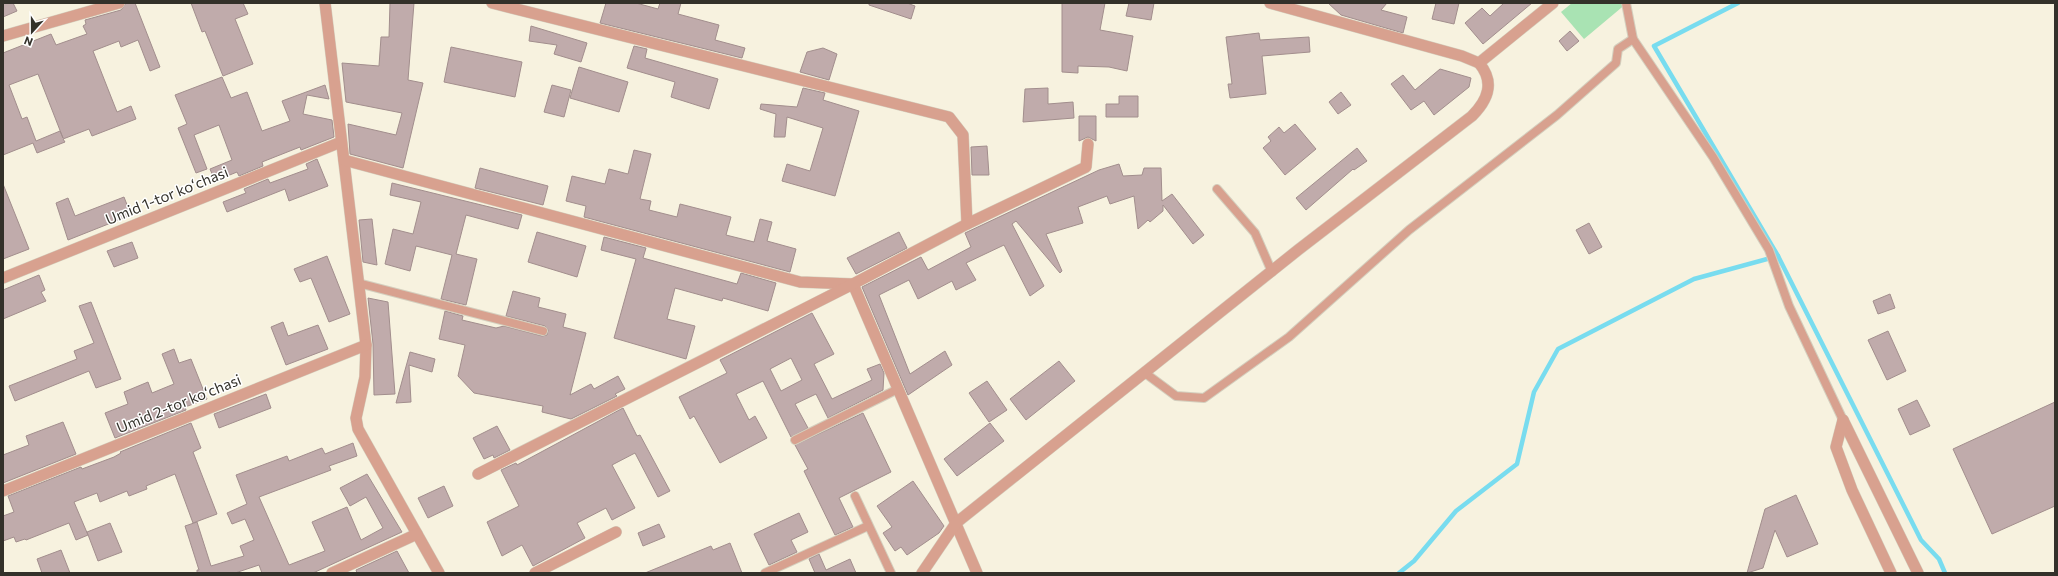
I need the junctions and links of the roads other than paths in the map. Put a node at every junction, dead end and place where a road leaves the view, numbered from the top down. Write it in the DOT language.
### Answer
graph roads {
  1 [pos="119,3"];
  2 [pos="325,3"];
  3 [pos="492,3"];
  4 [pos="1270,3"];
  5 [pos="1553,3"];
  6 [pos="1626,3"];
  7 [pos="3,36"];
  8 [pos="1633,40"];
  9 [pos="1479,63"];
  10 [pos="341,142"];
  11 [pos="1088,144"];
  12 [pos="344,160"];
  13 [pos="1217,189"];
  14 [pos="967,224"];
  15 [pos="1272,272"];
  16 [pos="3,278"];
  17 [pos="358,283"];
  18 [pos="853,284"];
  19 [pos="543,331"];
  20 [pos="366,345"];
  21 [pos="1145,373"];
  22 [pos="898,389"];
  23 [pos="1843,420"];
  24 [pos="795,440"];
  25 [pos="478,474"];
  26 [pos="3,492"];
  27 [pos="855,496"];
  28 [pos="956,523"];
  29 [pos="868,526"];
  30 [pos="616,532"];
  31 [pos="417,534"];
  32 [pos="332,573"];
  33 [pos="439,573"];
  34 [pos="535,573"];
  35 [pos="765,573"];
  36 [pos="891,573"];
  37 [pos="922,573"];
  38 [pos="977,573"];
  39 [pos="1890,573"];
  40 [pos="1918,573"];
  1 -- 7 [label="street"];
  2 -- 10 [label="street"];
  3 -- 14 [label="street"];
  4 -- 9 [label="street"];
  5 -- 9 [label="street"];
  6 -- 8 [label="lane"];
  8 -- 21 [label="lane"];
  8 -- 23 [label="lane"];
  9 -- 15 [label="street"];
  10 -- 12 [label="street"];
  10 -- 16 [label="street, Umid 1-tor koʻchasi"];
  11 -- 14 [label="street"];
  12 -- 17 [label="street"];
  12 -- 18 [label="street"];
  13 -- 15 [label="lane"];
  14 -- 18 [label="street"];
  15 -- 21 [label="street"];
  17 -- 19 [label="lane"];
  17 -- 20 [label="street"];
  18 -- 22 [label="street"];
  18 -- 25 [label="street"];
  20 -- 26 [label="street, Umid 2-tor koʻchasi"];
  20 -- 31 [label="street"];
  21 -- 28 [label="street"];
  22 -- 24 [label="lane"];
  22 -- 28 [label="street"];
  23 -- 39 [label="street"];
  23 -- 40 [label="street"];
  27 -- 29 [label="lane"];
  28 -- 37 [label="street"];
  28 -- 38 [label="street"];
  29 -- 35 [label="lane"];
  29 -- 36 [label="lane"];
  30 -- 34 [label="street"];
  31 -- 32 [label="street"];
  31 -- 33 [label="street"];
}
